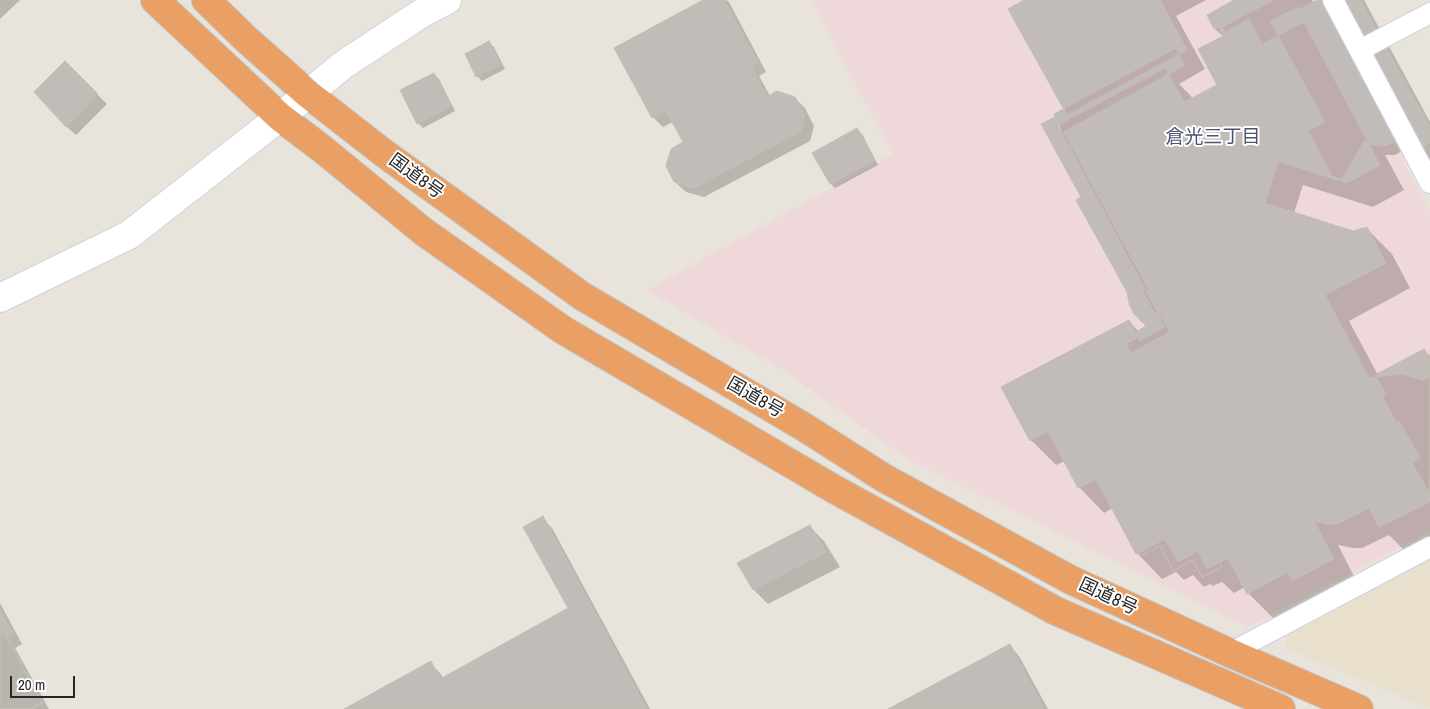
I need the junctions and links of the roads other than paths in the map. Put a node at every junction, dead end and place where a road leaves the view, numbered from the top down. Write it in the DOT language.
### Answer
graph roads {
  1 [pos="155,0"];
  2 [pos="206,0"];
  3 [pos="447,0"];
  4 [pos="1333,0"];
  5 [pos="1430,14"];
  6 [pos="1360,50"];
  7 [pos="308,94"];
  8 [pos="280,117"];
  9 [pos="1430,183"];
  10 [pos="0,298"];
  11 [pos="1430,547"];
  12 [pos="1230,653"];
  13 [pos="1281,709"];
  14 [pos="1359,709"];
  1 -- 8 [label="highway, 国道8号"];
  2 -- 7 [label="highway, 国道8号"];
  3 -- 7 [label="street"];
  4 -- 6 [label="street"];
  5 -- 6 [label="street"];
  6 -- 9 [label="street"];
  7 -- 8 [label="street"];
  7 -- 12 [label="highway, 国道8号"];
  8 -- 10 [label="street"];
  8 -- 13 [label="highway, 国道8号"];
  11 -- 12 [label="street"];
  12 -- 14 [label="highway, 国道8号"];
}
